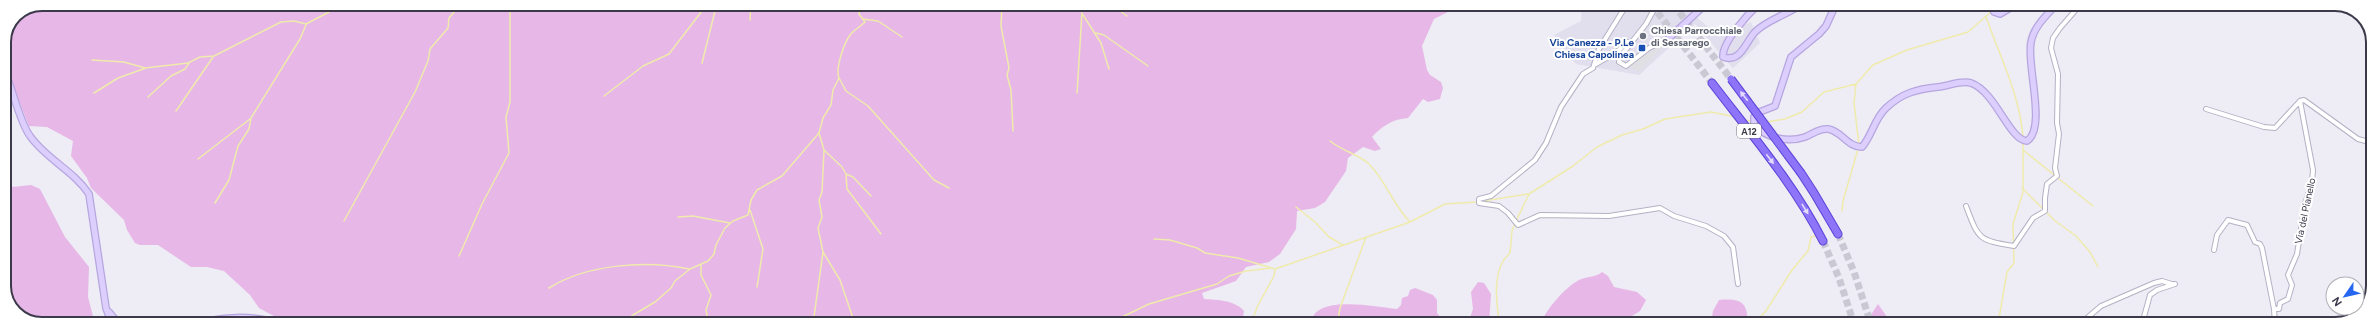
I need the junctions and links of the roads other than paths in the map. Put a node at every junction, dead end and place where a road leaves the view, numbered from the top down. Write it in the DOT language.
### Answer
graph roads {
  1 [pos="1623,11"];
  2 [pos="1653,11"];
  3 [pos="1698,11"];
  4 [pos="1751,11"];
  5 [pos="1790,11"];
  6 [pos="1833,11"];
  7 [pos="1996,11"];
  8 [pos="2005,11"];
  9 [pos="2051,11"];
  10 [pos="2075,11"];
  11 [pos="1669,38"];
  12 [pos="1631,43"];
  13 [pos="1596,64"];
  14 [pos="1731,79"];
  15 [pos="1712,83"];
  16 [pos="11,89"];
  17 [pos="2300,101"];
  18 [pos="2206,109"];
  19 [pos="2366,141"];
  20 [pos="1966,206"];
  21 [pos="1838,234"];
  22 [pos="1823,241"];
  23 [pos="2214,250"];
  24 [pos="1738,284"];
  25 [pos="106,308"];
  26 [pos="2274,309"];
  27 [pos="109,317"];
  28 [pos="113,317"];
  29 [pos="227,317"];
  30 [pos="251,317"];
  31 [pos="2088,317"];
  32 [pos="2144,317"];
  33 [pos="2275,317"];
  1 -- 13 [label="street"];
  2 -- 12 [label="street"];
  3 -- 11 [label="street"];
  4 -- 5 [label="street"];
  6 -- 9 [label="street"];
  7 -- 8 [label="street"];
  10 -- 20 [label="street"];
  11 -- 12 [label="street"];
  12 -- 13 [label="street"];
  13 -- 24 [label="street"];
  21 -- 14 [label="highway, A12, one-way, bridge"];
  15 -- 22 [label="highway, A12, one-way"];
  16 -- 25 [label="street"];
  17 -- 18 [label="street"];
  17 -- 19 [label="street"];
  17 -- 26 [label="street, Via del Pianello"];
  23 -- 26 [label="street"];
  25 -- 27 [label="street"];
  25 -- 28 [label="street"];
  26 -- 33 [label="street"];
  29 -- 30 [label="street"];
  31 -- 32 [label="street"];
}
